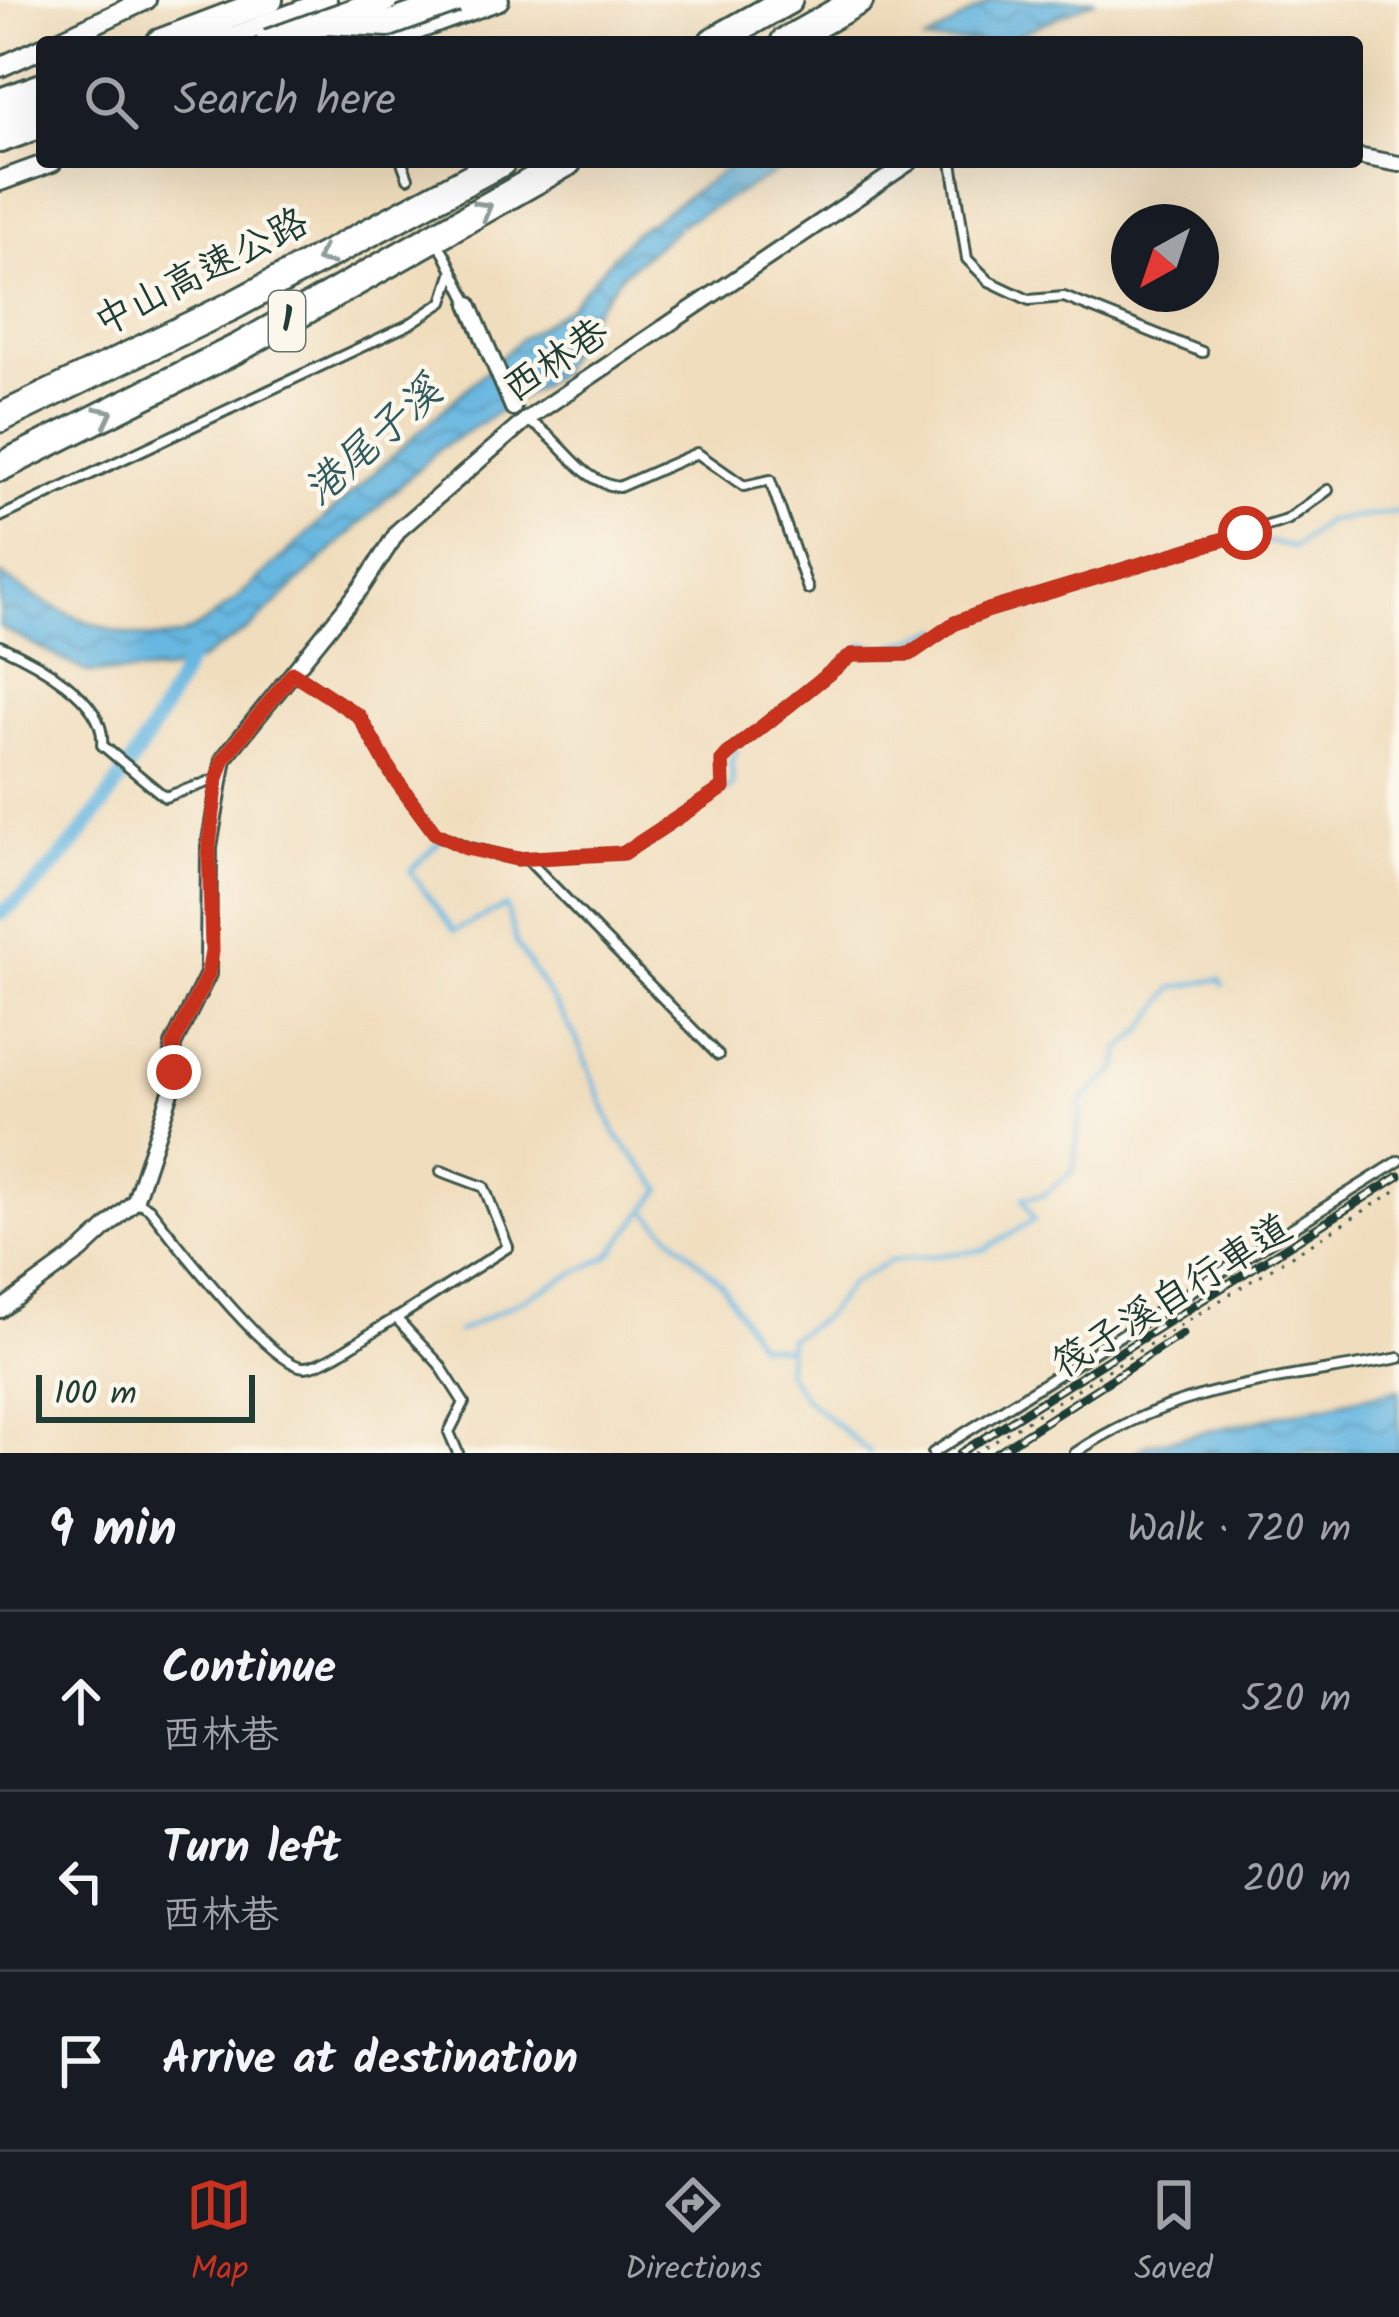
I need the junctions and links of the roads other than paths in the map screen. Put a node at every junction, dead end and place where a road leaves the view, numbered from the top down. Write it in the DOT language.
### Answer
graph roads {
  1 [pos="146,0"];
  2 [pos="270,0"];
  3 [pos="295,0"];
  4 [pos="355,0"];
  5 [pos="385,0"];
  6 [pos="456,0"];
  7 [pos="499,0"];
  8 [pos="788,0"];
  9 [pos="859,0"];
  10 [pos="330,7"];
  11 [pos="69,36"];
  12 [pos="175,36"];
  13 [pos="208,36"];
  14 [pos="238,36"];
  15 [pos="279,36"];
  16 [pos="354,36"];
  17 [pos="358,36"];
  18 [pos="400,36"];
  19 [pos="724,36"];
  20 [pos="796,36"];
  21 [pos="36,51"];
  22 [pos="0,67"];
  23 [pos="36,88"];
  24 [pos="0,101"];
  25 [pos="36,107"];
  26 [pos="36,116"];
  27 [pos="0,119"];
  28 [pos="36,126"];
  29 [pos="0,130"];
  30 [pos="0,140"];
  31 [pos="1363,157"];
  32 [pos="1399,164"];
  33 [pos="36,168"];
  34 [pos="404,168"];
  35 [pos="490,168"];
  36 [pos="556,168"];
  37 [pos="901,168"];
  38 [pos="953,168"];
  39 [pos="408,178"];
  40 [pos="0,181"];
  41 [pos="443,250"];
  42 [pos="453,271"];
  43 [pos="469,304"];
  44 [pos="1202,352"];
  45 [pos="513,408"];
  46 [pos="0,418"];
  47 [pos="526,420"];
  48 [pos="0,467"];
  49 [pos="1328,490"];
  50 [pos="0,517"];
  51 [pos="808,589"];
  52 [pos="0,646"];
  53 [pos="293,673"];
  54 [pos="217,779"];
  55 [pos="526,859"];
  56 [pos="718,1055"];
  57 [pos="1399,1160"];
  58 [pos="441,1171"];
  59 [pos="135,1201"];
  60 [pos="0,1310"];
  61 [pos="396,1318"];
  62 [pos="1399,1358"];
  63 [pos="458,1453"];
  64 [pos="932,1453"];
  65 [pos="1075,1453"];
  1 -- 11 [label="street"];
  2 -- 12 [label="highway"];
  3 -- 13 [label="street"];
  4 -- 17 [label="street"];
  5 -- 10 [label="highway, bridge"];
  6 -- 10 [label="highway, bridge"];
  7 -- 18 [label="street"];
  8 -- 19 [label="highway"];
  9 -- 20 [label="highway"];
  10 -- 14 [label="street"];
  10 -- 15 [label="highway, bridge"];
  10 -- 16 [label="street"];
  21 -- 22 [label="street"];
  23 -- 24 [label="highway"];
  25 -- 27 [label="street"];
  26 -- 29 [label="street"];
  28 -- 30 [label="highway"];
  31 -- 32 [label="street"];
  33 -- 40 [label="street"];
  34 -- 39 [label="lane"];
  35 -- 46 [label="highway, 中山高速公路 / 1, one-way"];
  48 -- 36 [label="highway, 中山高速公路 / 1, one-way"];
  37 -- 47 [label="street, 西林巷"];
  38 -- 44 [label="lane"];
  41 -- 42 [label="lane"];
  42 -- 43 [label="lane"];
  42 -- 50 [label="lane"];
  43 -- 45 [label="street"];
  45 -- 47 [label="lane"];
  47 -- 51 [label="lane"];
  47 -- 53 [label="street, 西林巷"];
  49 -- 55 [label="lane"];
  52 -- 54 [label="lane"];
  53 -- 54 [label="street, 西林巷"];
  53 -- 55 [label="lane"];
  54 -- 59 [label="street, 西林巷"];
  55 -- 56 [label="lane"];
  57 -- 64 [label="lane"];
  58 -- 61 [label="lane"];
  59 -- 60 [label="street, 西林巷"];
  59 -- 61 [label="lane"];
  61 -- 63 [label="lane"];
  62 -- 65 [label="lane"];
}
